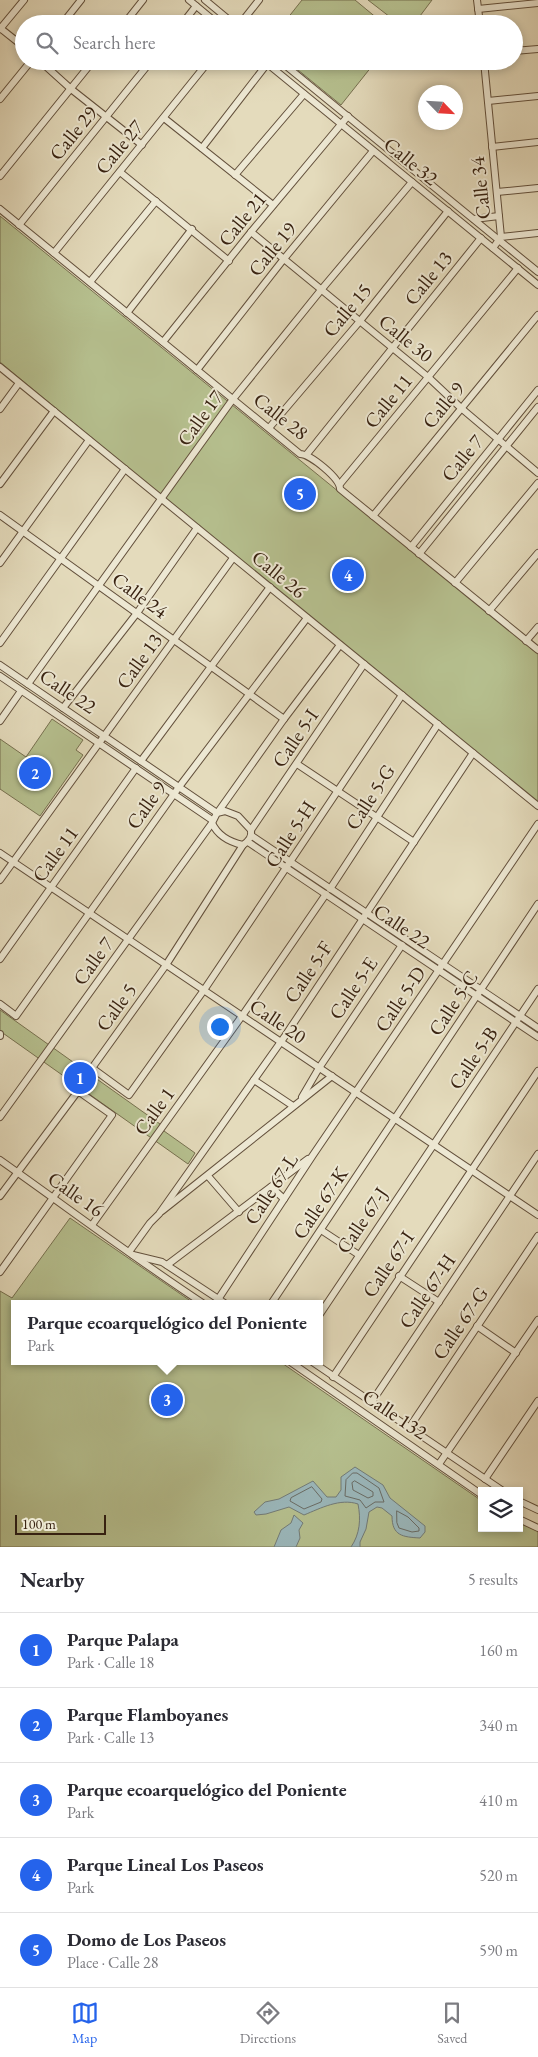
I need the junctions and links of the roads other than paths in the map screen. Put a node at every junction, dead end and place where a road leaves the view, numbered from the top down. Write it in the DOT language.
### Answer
graph roads {
  1 [pos="24,0"];
  2 [pos="81,0"];
  3 [pos="143,0"];
  4 [pos="189,0"];
  5 [pos="205,0"];
  6 [pos="260,0"];
  7 [pos="478,0"];
  8 [pos="538,3"];
  9 [pos="196,6"];
  10 [pos="478,9"];
  11 [pos="69,15"];
  12 [pos="131,15"];
  13 [pos="189,15"];
  14 [pos="207,15"];
  15 [pos="223,15"];
  16 [pos="248,15"];
  17 [pos="479,15"];
  18 [pos="0,29"];
  19 [pos="15,40"];
  20 [pos="538,49"];
  21 [pos="523,50"];
  22 [pos="24,70"];
  23 [pos="50,70"];
  24 [pos="86,70"];
  25 [pos="144,70"];
  26 [pos="203,70"];
  27 [pos="261,70"];
  28 [pos="275,70"];
  29 [pos="291,70"];
  30 [pos="485,70"];
  31 [pos="71,89"];
  32 [pos="304,94"];
  33 [pos="538,96"];
  34 [pos="0,99"];
  35 [pos="488,101"];
  36 [pos="348,116"];
  37 [pos="106,117"];
  38 [pos="164,118"];
  39 [pos="341,124"];
  40 [pos="538,142"];
  41 [pos="142,145"];
  42 [pos="492,146"];
  43 [pos="202,148"];
  44 [pos="373,151"];
  45 [pos="120,172"];
  46 [pos="0,176"];
  47 [pos="236,176"];
  48 [pos="412,182"];
  49 [pos="538,188"];
  50 [pos="497,192"];
  51 [pos="156,201"];
  52 [pos="273,205"];
  53 [pos="0,209"];
  54 [pos="448,211"];
  55 [pos="499,216"];
  56 [pos="474,219"];
  57 [pos="19,225"];
  58 [pos="192,230"];
  59 [pos="251,232"];
  60 [pos="538,233"];
  61 [pos="481,238"];
  62 [pos="500,238"];
  63 [pos="493,248"];
  64 [pos="54,253"];
  65 [pos="283,260"];
  66 [pos="229,261"];
  67 [pos="518,268"];
  68 [pos="538,272"];
  69 [pos="90,282"];
  70 [pos="538,285"];
  71 [pos="321,290"];
  72 [pos="127,313"];
  73 [pos="538,315"];
  74 [pos="360,321"];
  75 [pos="163,342"];
  76 [pos="392,348"];
  77 [pos="0,368"];
  78 [pos="197,370"];
  79 [pos="428,377"];
  80 [pos="19,383"];
  81 [pos="538,390"];
  82 [pos="233,399"];
  83 [pos="538,407"];
  84 [pos="0,408"];
  85 [pos="461,408"];
  86 [pos="54,411"];
  87 [pos="269,428"];
  88 [pos="498,438"];
  89 [pos="89,440"];
  90 [pos="506,446"];
  91 [pos="307,454"];
  92 [pos="125,469"];
  93 [pos="538,473"];
  94 [pos="538,483"];
  95 [pos="0,484"];
  96 [pos="340,484"];
  97 [pos="161,499"];
  98 [pos="0,515"];
  99 [pos="373,516"];
  100 [pos="197,528"];
  101 [pos="23,531"];
  102 [pos="411,547"];
  103 [pos="538,553"];
  104 [pos="419,554"];
  105 [pos="60,558"];
  106 [pos="234,558"];
  107 [pos="0,564"];
  108 [pos="455,583"];
  109 [pos="99,585"];
  110 [pos="270,587"];
  111 [pos="489,611"];
  112 [pos="137,612"];
  113 [pos="307,618"];
  114 [pos="538,627"];
  115 [pos="174,640"];
  116 [pos="526,641"];
  117 [pos="0,643"];
  118 [pos="340,645"];
  119 [pos="538,650"];
  120 [pos="364,664"];
  121 [pos="0,665"];
  122 [pos="211,667"];
  123 [pos="0,676"];
  124 [pos="28,684"];
  125 [pos="21,690"];
  126 [pos="249,694"];
  127 [pos="402,695"];
  128 [pos="63,708"];
  129 [pos="284,719"];
  130 [pos="0,721"];
  131 [pos="438,724"];
  132 [pos="105,736"];
  133 [pos="99,743"];
  134 [pos="473,753"];
  135 [pos="141,761"];
  136 [pos="297,764"];
  137 [pos="136,768"];
  138 [pos="179,787"];
  139 [pos="337,791"];
  140 [pos="174,794"];
  141 [pos="538,806"];
  142 [pos="218,812"];
  143 [pos="376,818"];
  144 [pos="212,822"];
  145 [pos="538,824"];
  146 [pos="248,838"];
  147 [pos="414,842"];
  148 [pos="0,853"];
  149 [pos="13,862"];
  150 [pos="289,865"];
  151 [pos="0,880"];
  152 [pos="51,887"];
  153 [pos="328,891"];
  154 [pos="538,904"];
  155 [pos="89,913"];
  156 [pos="365,916"];
  157 [pos="128,939"];
  158 [pos="402,945"];
  159 [pos="0,959"];
  160 [pos="166,965"];
  161 [pos="441,967"];
  162 [pos="538,989"];
  163 [pos="204,990"];
  164 [pos="479,993"];
  165 [pos="0,1004"];
  166 [pos="242,1016"];
  167 [pos="518,1019"];
  168 [pos="538,1028"];
  169 [pos="538,1037"];
  170 [pos="281,1042"];
  171 [pos="319,1068"];
  172 [pos="538,1072"];
  173 [pos="332,1076"];
  174 [pos="254,1080"];
  175 [pos="356,1092"];
  176 [pos="129,1095"];
  177 [pos="301,1100"];
  178 [pos="293,1106"];
  179 [pos="0,1118"];
  180 [pos="395,1119"];
  181 [pos="433,1145"];
  182 [pos="538,1154"];
  183 [pos="313,1155"];
  184 [pos="0,1160"];
  185 [pos="471,1170"];
  186 [pos="18,1172"];
  187 [pos="208,1176"];
  188 [pos="271,1187"];
  189 [pos="0,1196"];
  190 [pos="509,1196"];
  191 [pos="53,1197"];
  192 [pos="284,1199"];
  193 [pos="239,1212"];
  194 [pos="159,1214"];
  195 [pos="538,1216"];
  196 [pos="92,1225"];
  197 [pos="321,1230"];
  198 [pos="538,1236"];
  199 [pos="131,1254"];
  200 [pos="358,1255"];
  201 [pos="168,1265"];
  202 [pos="0,1272"];
  203 [pos="399,1276"];
  204 [pos="198,1300"];
  205 [pos="216,1300"];
  206 [pos="218,1300"];
  207 [pos="274,1300"];
  208 [pos="440,1302"];
  209 [pos="323,1309"];
  210 [pos="538,1320"];
  211 [pos="477,1326"];
  212 [pos="516,1353"];
  213 [pos="295,1365"];
  214 [pos="316,1365"];
  215 [pos="332,1377"];
  216 [pos="538,1401"];
  217 [pos="371,1403"];
  218 [pos="409,1428"];
  219 [pos="448,1452"];
  220 [pos="439,1464"];
  221 [pos="484,1479"];
  222 [pos="497,1487"];
  223 [pos="478,1492"];
  224 [pos="523,1503"];
  225 [pos="538,1510"];
  226 [pos="523,1521"];
  227 [pos="538,1528"];
  1 -- 18 [label="street"];
  2 -- 11 [label="street"];
  3 -- 12 [label="street"];
  4 -- 9 [label="street"];
  5 -- 15 [label="street"];
  6 -- 16 [label="street"];
  7 -- 10 [label="street"];
  8 -- 10 [label="street"];
  9 -- 13 [label="street"];
  9 -- 14 [label="street"];
  10 -- 17 [label="street"];
  18 -- 19 [label="street"];
  20 -- 21 [label="street"];
  22 -- 34 [label="street"];
  23 -- 31 [label="street"];
  24 -- 31 [label="street"];
  25 -- 37 [label="street, Calle 29"];
  26 -- 38 [label="street, Calle 27"];
  27 -- 43 [label="street"];
  28 -- 32 [label="street, Calle 32"];
  29 -- 36 [label="street, Calle 32"];
  30 -- 35 [label="street, Calle 34"];
  31 -- 37 [label="street"];
  31 -- 46 [label="street"];
  32 -- 39 [label="street, Calle 32"];
  32 -- 47 [label="street"];
  33 -- 35 [label="street"];
  35 -- 42 [label="street, Calle 34"];
  36 -- 39 [label="street, Calle 21"];
  36 -- 56 [label="street, Calle 32"];
  37 -- 41 [label="street"];
  37 -- 57 [label="street, Calle 29"];
  38 -- 41 [label="street, Calle 27"];
  38 -- 43 [label="street"];
  39 -- 44 [label="street, Calle 32"];
  39 -- 52 [label="street, Calle 21"];
  40 -- 42 [label="street"];
  41 -- 45 [label="street, Calle 27"];
  42 -- 50 [label="street, Calle 34"];
  43 -- 47 [label="street"];
  44 -- 48 [label="street, Calle 32"];
  44 -- 65 [label="street, Calle 19"];
  45 -- 51 [label="street"];
  45 -- 64 [label="street, Calle 27"];
  47 -- 52 [label="street"];
  48 -- 54 [label="street, Calle 32"];
  48 -- 71 [label="street, Calle 17"];
  49 -- 50 [label="street"];
  50 -- 55 [label="street, Calle 34"];
  51 -- 58 [label="street"];
  51 -- 69 [label="street"];
  52 -- 59 [label="street, Calle 21"];
  53 -- 57 [label="street, Calle 28"];
  54 -- 61 [label="street, Calle 32"];
  54 -- 74 [label="street, Calle 15"];
  55 -- 56 [label="street"];
  55 -- 62 [label="street, Calle 34"];
  56 -- 62 [label="street, Calle 32"];
  57 -- 64 [label="street, Calle 28"];
  58 -- 66 [label="street"];
  58 -- 72 [label="street"];
  59 -- 65 [label="street, Calle 30"];
  59 -- 66 [label="street, Calle 21"];
  60 -- 62 [label="street"];
  61 -- 63 [label="street, Calle 32"];
  61 -- 76 [label="street, Calle 13"];
  62 -- 63 [label="street, Calle 34"];
  62 -- 68 [label="street, Calle 32"];
  63 -- 67 [label="street, Calle 32"];
  64 -- 69 [label="street, Calle 28"];
  65 -- 71 [label="street, Calle 30"];
  65 -- 78 [label="street, Calle 19"];
  66 -- 75 [label="street, Calle 21"];
  67 -- 70 [label="street, Calle 32"];
  67 -- 79 [label="street, Calle 11"];
  69 -- 72 [label="street, Calle 28"];
  71 -- 74 [label="street, Calle 30"];
  71 -- 82 [label="street, Calle 17"];
  72 -- 75 [label="street, Calle 28"];
  73 -- 85 [label="street, Calle 9"];
  74 -- 76 [label="street, Calle 30"];
  74 -- 87 [label="street, Calle 15"];
  75 -- 78 [label="street, Calle 28"];
  76 -- 79 [label="street, Calle 30"];
  76 -- 91 [label="street, Calle 13"];
  77 -- 80 [label="street, Calle 26"];
  78 -- 82 [label="street, Calle 28"];
  79 -- 85 [label="street, Calle 30"];
  79 -- 96 [label="street, Calle 11"];
  80 -- 84 [label="street"];
  80 -- 86 [label="street, Calle 26"];
  81 -- 88 [label="street, Calle 7"];
  82 -- 87 [label="street, Calle 28"];
  82 -- 97 [label="street, Calle 17"];
  83 -- 90 [label="street, Calle 7"];
  85 -- 88 [label="street, Calle 30"];
  85 -- 99 [label="street, Calle 9"];
  86 -- 89 [label="street, Calle 26"];
  86 -- 95 [label="street"];
  87 -- 91 [label="street, Calle 28"];
  88 -- 90 [label="street, Calle 30"];
  88 -- 102 [label="street, Calle 7"];
  89 -- 92 [label="street, Calle 26"];
  89 -- 101 [label="street"];
  90 -- 93 [label="street, Calle 30"];
  90 -- 104 [label="street, Calle 7"];
  91 -- 96 [label="street, Calle 28"];
  92 -- 97 [label="street, Calle 26"];
  92 -- 105 [label="street"];
  94 -- 108 [label="street"];
  96 -- 99 [label="street, Calle 28"];
  97 -- 100 [label="street, Calle 26"];
  97 -- 109 [label="street, Calle 17"];
  98 -- 101 [label="street, Calle 24"];
  99 -- 102 [label="street, Calle 28"];
  100 -- 106 [label="street, Calle 26"];
  100 -- 112 [label="street"];
  101 -- 105 [label="street, Calle 24"];
  101 -- 107 [label="street"];
  102 -- 104 [label="street, Calle 28"];
  103 -- 111 [label="street"];
  104 -- 108 [label="street, Calle 28"];
  105 -- 109 [label="street, Calle 24"];
  105 -- 117 [label="street"];
  106 -- 110 [label="street, Calle 26"];
  106 -- 115 [label="street, Calle 13"];
  108 -- 111 [label="street, Calle 28"];
  109 -- 112 [label="street, Calle 24"];
  109 -- 124 [label="street, Calle 17"];
  110 -- 113 [label="street, Calle 26"];
  110 -- 122 [label="street"];
  111 -- 116 [label="street, Calle 28"];
  112 -- 115 [label="street, Calle 24"];
  112 -- 128 [label="street"];
  113 -- 118 [label="street, Calle 26"];
  113 -- 126 [label="street, Calle 9"];
  114 -- 116 [label="street"];
  115 -- 122 [label="street, Calle 24"];
  115 -- 132 [label="street, Calle 13"];
  116 -- 119 [label="street, Calle 28"];
  118 -- 120 [label="street, Calle 26"];
  118 -- 129 [label="street"];
  120 -- 127 [label="street, Calle 26"];
  120 -- 136 [label="street, Calle 5-I"];
  121 -- 124 [label="street, Calle 22"];
  122 -- 126 [label="street, Calle 24"];
  122 -- 135 [label="street"];
  123 -- 125 [label="street, Calle 22"];
  124 -- 128 [label="street, Calle 22"];
  125 -- 130 [label="street"];
  125 -- 133 [label="street, Calle 22"];
  126 -- 129 [label="street, Calle 24"];
  126 -- 138 [label="street, Calle 9"];
  127 -- 131 [label="street, Calle 26"];
  127 -- 139 [label="street, Calle 5-H"];
  128 -- 132 [label="street, Calle 22"];
  129 -- 142 [label="street"];
  131 -- 134 [label="street, Calle 26"];
  131 -- 143 [label="street, Calle 5-G"];
  132 -- 133 [label="street, Calle 13"];
  132 -- 135 [label="street, Calle 22"];
  133 -- 137 [label="street, Calle 22"];
  133 -- 149 [label="street, Calle 13"];
  134 -- 141 [label="street, Calle 26"];
  134 -- 147 [label="street, Calle 5-F"];
  135 -- 138 [label="street, Calle 22"];
  136 -- 139 [label="street"];
  136 -- 146 [label="street, Calle 5-I"];
  137 -- 140 [label="street, Calle 22"];
  137 -- 152 [label="street, Calle 11"];
  138 -- 140 [label="street, Calle 9"];
  138 -- 142 [label="street, Calle 22"];
  139 -- 143 [label="street"];
  139 -- 150 [label="street, Calle 5-H"];
  140 -- 144 [label="street, Calle 22"];
  140 -- 155 [label="street, Calle 9"];
  142 -- 144 [label="street, Calle 7"];
  142 -- 146 [label="street, Calle 22"];
  143 -- 147 [label="street"];
  143 -- 153 [label="street, Calle 5-G"];
  144 -- 146 [label="street, Calle 22"];
  144 -- 157 [label="street, Calle 7"];
  145 -- 161 [label="street, Calle 5-D"];
  146 -- 150 [label="street, Calle 22"];
  146 -- 160 [label="street, Calle 5-I"];
  147 -- 156 [label="street, Calle 5-F"];
  148 -- 149 [label="street, Calle 20"];
  149 -- 151 [label="street, Calle 13"];
  149 -- 152 [label="street, Calle 20"];
  150 -- 153 [label="street, Calle 22"];
  150 -- 163 [label="street, Calle 5-H"];
  152 -- 155 [label="street, Calle 20"];
  152 -- 159 [label="street, Calle 11"];
  153 -- 156 [label="street, Calle 22"];
  153 -- 166 [label="street, Calle 5-G"];
  154 -- 164 [label="street, Calle 5-C"];
  155 -- 157 [label="street, Calle 20"];
  155 -- 165 [label="street, Calle 9"];
  156 -- 158 [label="street, Calle 22"];
  156 -- 161 [label="street, Calle 22"];
  156 -- 170 [label="street, Calle 5-F"];
  157 -- 160 [label="street, Calle 20"];
  157 -- 179 [label="street, Calle 7"];
  158 -- 161 [label="street, Calle 22"];
  158 -- 171 [label="street, Calle 5-E"];
  160 -- 163 [label="street, Calle 20"];
  160 -- 176 [label="street, Calle 5"];
  161 -- 164 [label="street, Calle 22"];
  161 -- 175 [label="street, Calle 5-D"];
  162 -- 167 [label="street, Calle 5-B"];
  163 -- 166 [label="street, Calle 20"];
  163 -- 176 [label="street, Calle 5-H"];
  164 -- 167 [label="street, Calle 22"];
  164 -- 180 [label="street, Calle 5-C"];
  166 -- 170 [label="street, Calle 20"];
  166 -- 196 [label="street, Calle 1"];
  167 -- 168 [label="street, Calle 22"];
  167 -- 169 [label="street, Calle 22"];
  167 -- 181 [label="street, Calle 5-B"];
  170 -- 171 [label="street, Calle 20"];
  170 -- 174 [label="street, Calle 5-F"];
  171 -- 173 [label="street, Calle 20"];
  171 -- 177 [label="street, Calle 5-E"];
  172 -- 185 [label="street, Calle 67-I"];
  173 -- 175 [label="street, Calle 20"];
  173 -- 177 [label="street, Calle 5-E"];
  174 -- 178 [label="street"];
  174 -- 194 [label="street, Calle 5-F"];
  175 -- 180 [label="street, Calle 20"];
  175 -- 183 [label="street, Calle 67-L"];
  177 -- 178 [label="street, Calle 5-E"];
  178 -- 187 [label="street, Calle 5-E"];
  180 -- 181 [label="street, Calle 20"];
  180 -- 197 [label="street, Calle 67-K"];
  181 -- 185 [label="street, Calle 20"];
  181 -- 200 [label="street, Calle 67-J"];
  182 -- 190 [label="street"];
  183 -- 188 [label="street"];
  183 -- 192 [label="street, Calle 67-L"];
  184 -- 186 [label="street, Calle 16"];
  185 -- 190 [label="street, Calle 20"];
  185 -- 203 [label="street, Calle 67-I"];
  186 -- 189 [label="street"];
  186 -- 191 [label="street, Calle 16"];
  186 -- 191 [label="street"];
  187 -- 193 [label="street"];
  187 -- 194 [label="street, Calle 5-E"];
  188 -- 192 [label="street"];
  188 -- 193 [label="street"];
  190 -- 195 [label="street, Calle 20"];
  190 -- 208 [label="street, Calle 67-H"];
  191 -- 196 [label="street, Calle 16"];
  191 -- 202 [label="street"];
  192 -- 206 [label="street, Calle 67-L"];
  193 -- 201 [label="street"];
  194 -- 199 [label="street, Calle 5-F"];
  196 -- 199 [label="street, Calle 16"];
  197 -- 200 [label="street"];
  197 -- 207 [label="street, Calle 67-K"];
  198 -- 211 [label="street, Calle 67-G"];
  199 -- 201 [label="street"];
  199 -- 204 [label="street"];
  200 -- 209 [label="street, Calle 67-J"];
  201 -- 205 [label="street"];
  203 -- 208 [label="street"];
  203 -- 215 [label="street, Calle 67-I"];
  208 -- 217 [label="street, Calle 67-H"];
  210 -- 212 [label="street"];
  211 -- 212 [label="street"];
  211 -- 218 [label="street, Calle 67-G"];
  212 -- 219 [label="street"];
  213 -- 220 [label="street, Calle 132"];
  214 -- 215 [label="street, Calle 132"];
  215 -- 217 [label="street, Calle 132"];
  216 -- 221 [label="street"];
  217 -- 218 [label="street, Calle 132"];
  218 -- 219 [label="street, Calle 132"];
  219 -- 220 [label="street"];
  219 -- 221 [label="street, Calle 132"];
  220 -- 223 [label="street, Calle 132"];
  221 -- 222 [label="street, Calle 132"];
  224 -- 225 [label="street"];
  226 -- 227 [label="street"];
}
